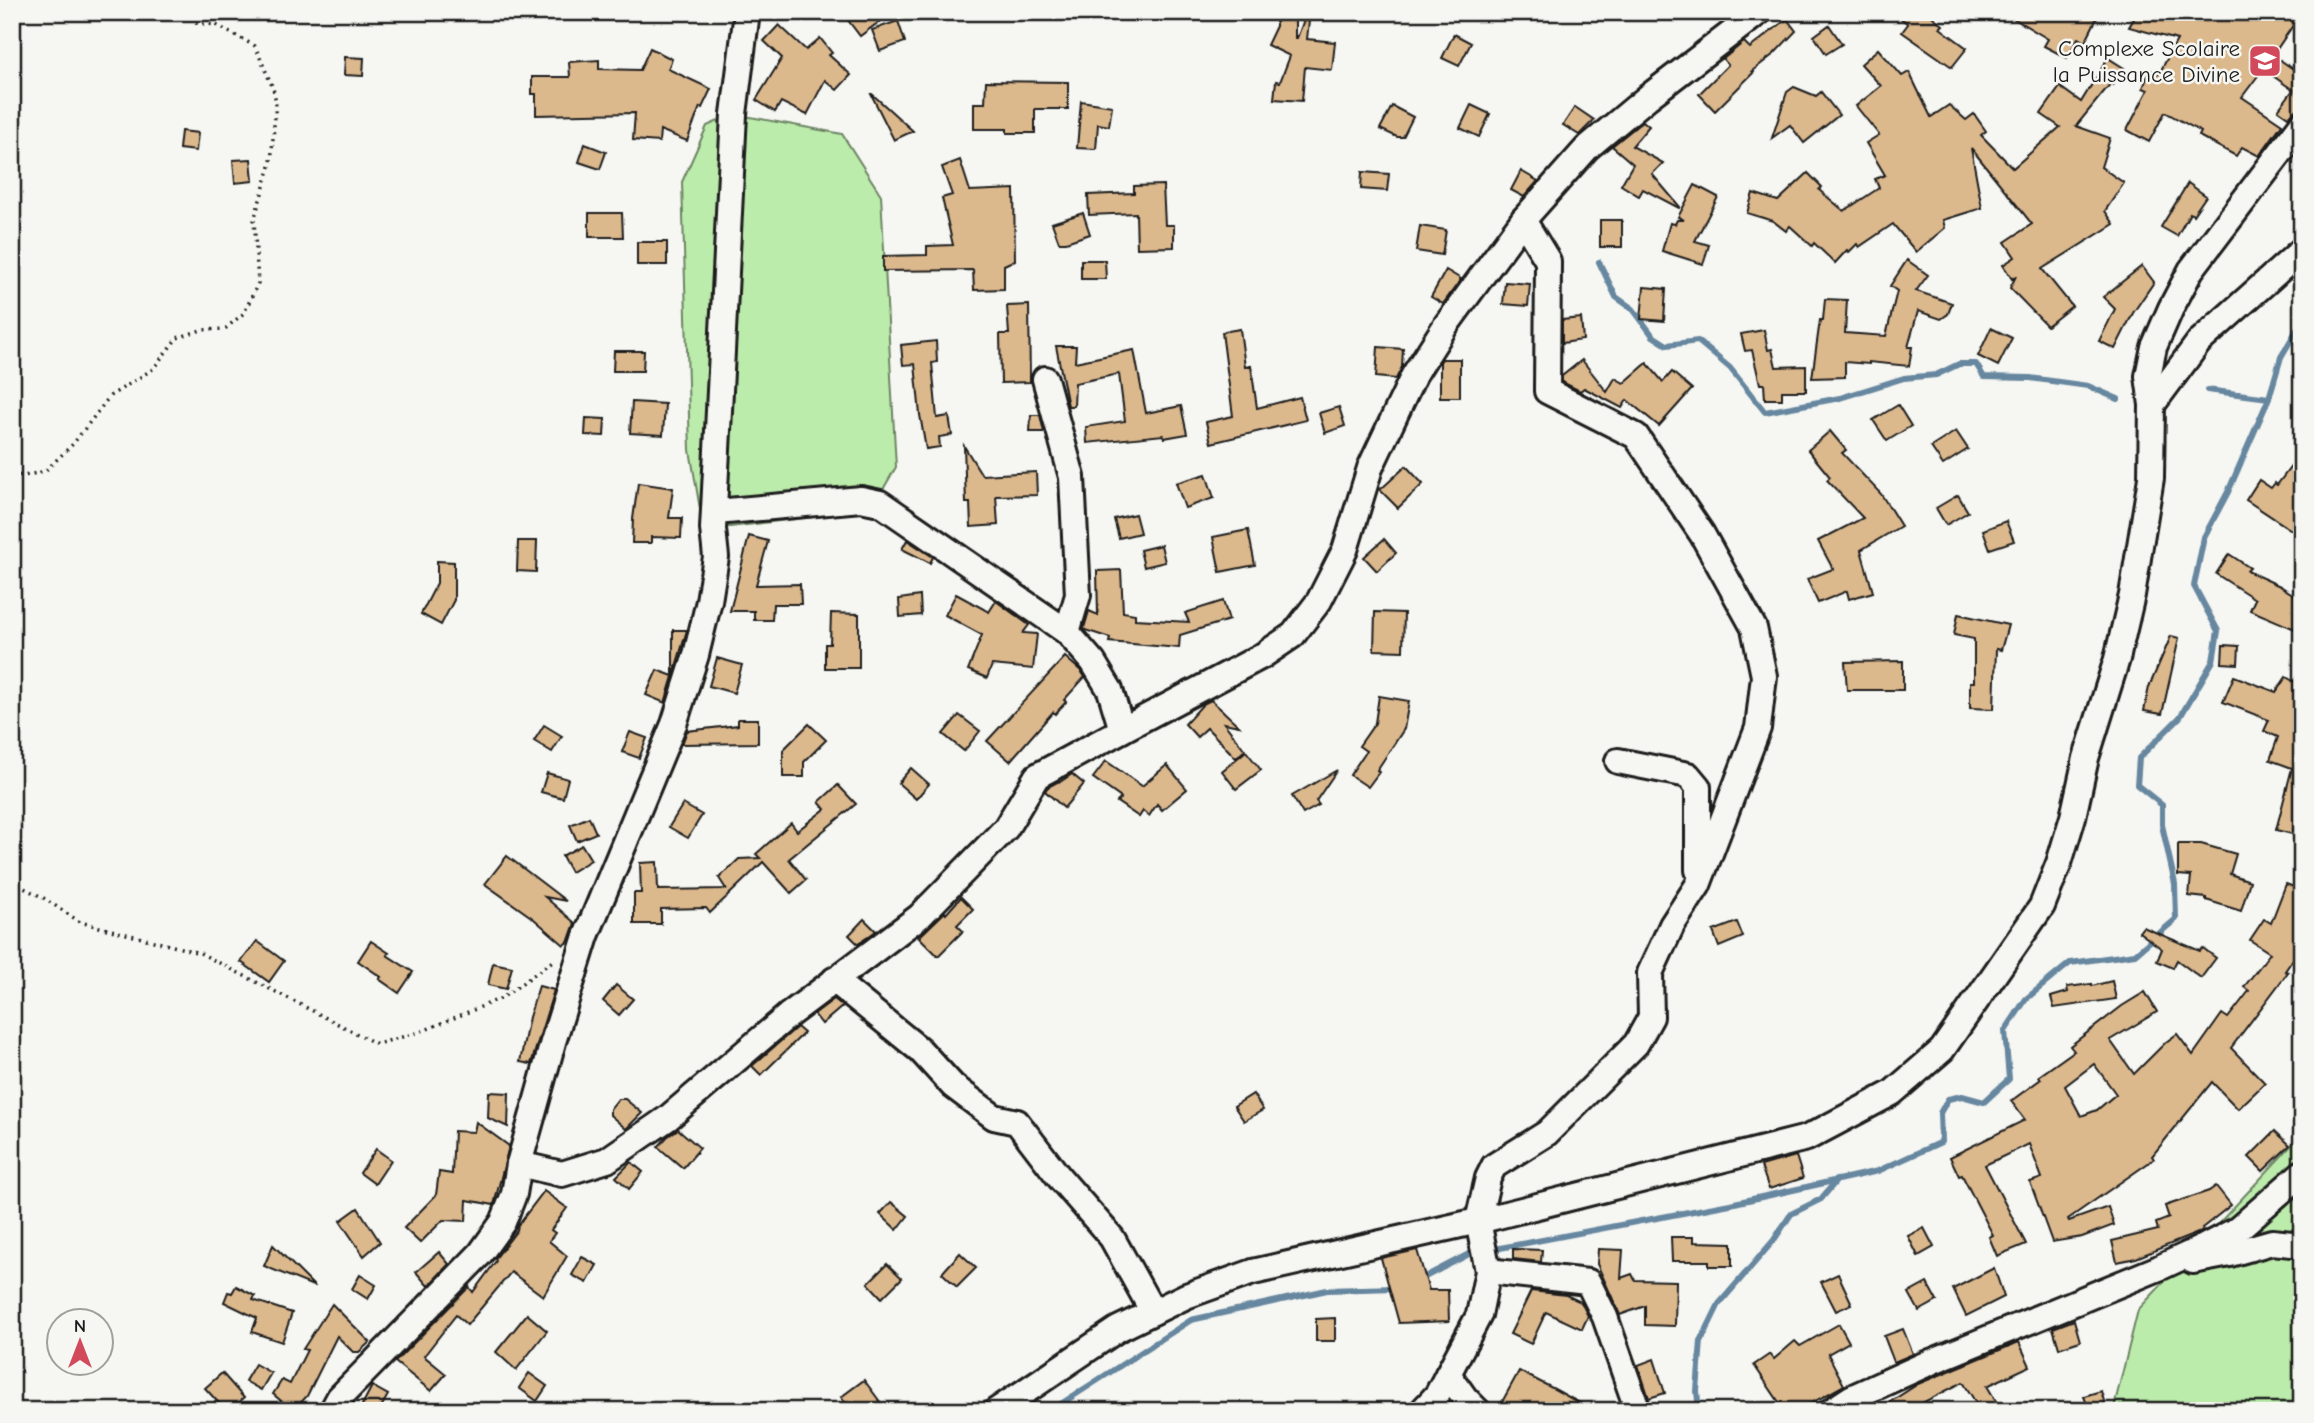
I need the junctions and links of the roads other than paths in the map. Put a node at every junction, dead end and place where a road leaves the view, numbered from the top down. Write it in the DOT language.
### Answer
graph roads {
  1 [pos="747,12"];
  2 [pos="1759,12"];
  3 [pos="2302,124"];
  4 [pos="1523,220"];
  5 [pos="2302,250"];
  6 [pos="1045,379"];
  7 [pos="2152,405"];
  8 [pos="716,512"];
  9 [pos="1067,632"];
  10 [pos="1122,730"];
  11 [pos="1618,761"];
  12 [pos="1698,885"];
  13 [pos="834,980"];
  14 [pos="519,1164"];
  15 [pos="2302,1173"];
  16 [pos="1478,1221"];
  17 [pos="2302,1245"];
  18 [pos="2158,1268"];
  19 [pos="1488,1271"];
  20 [pos="1153,1312"];
  21 [pos="1448,1374"];
  22 [pos="332,1411"];
  23 [pos="996,1411"];
  24 [pos="1422,1411"];
  25 [pos="1478,1411"];
  26 [pos="1638,1411"];
  27 [pos="1831,1411"];
  1 -- 8 [label="street"];
  2 -- 4 [label="street"];
  3 -- 7 [label="street"];
  4 -- 10 [label="street"];
  4 -- 12 [label="street"];
  5 -- 7 [label="street"];
  6 -- 9 [label="street"];
  7 -- 16 [label="street"];
  8 -- 9 [label="street"];
  8 -- 14 [label="street"];
  9 -- 10 [label="street"];
  10 -- 13 [label="street"];
  11 -- 12 [label="street"];
  12 -- 16 [label="street"];
  13 -- 14 [label="street"];
  13 -- 20 [label="street"];
  14 -- 22 [label="street"];
  15 -- 18 [label="street"];
  16 -- 19 [label="street"];
  16 -- 20 [label="street"];
  17 -- 18 [label="street"];
  18 -- 27 [label="street"];
  19 -- 21 [label="street"];
  19 -- 26 [label="street"];
  20 -- 23 [label="street"];
  21 -- 24 [label="street"];
  21 -- 25 [label="street"];
}
